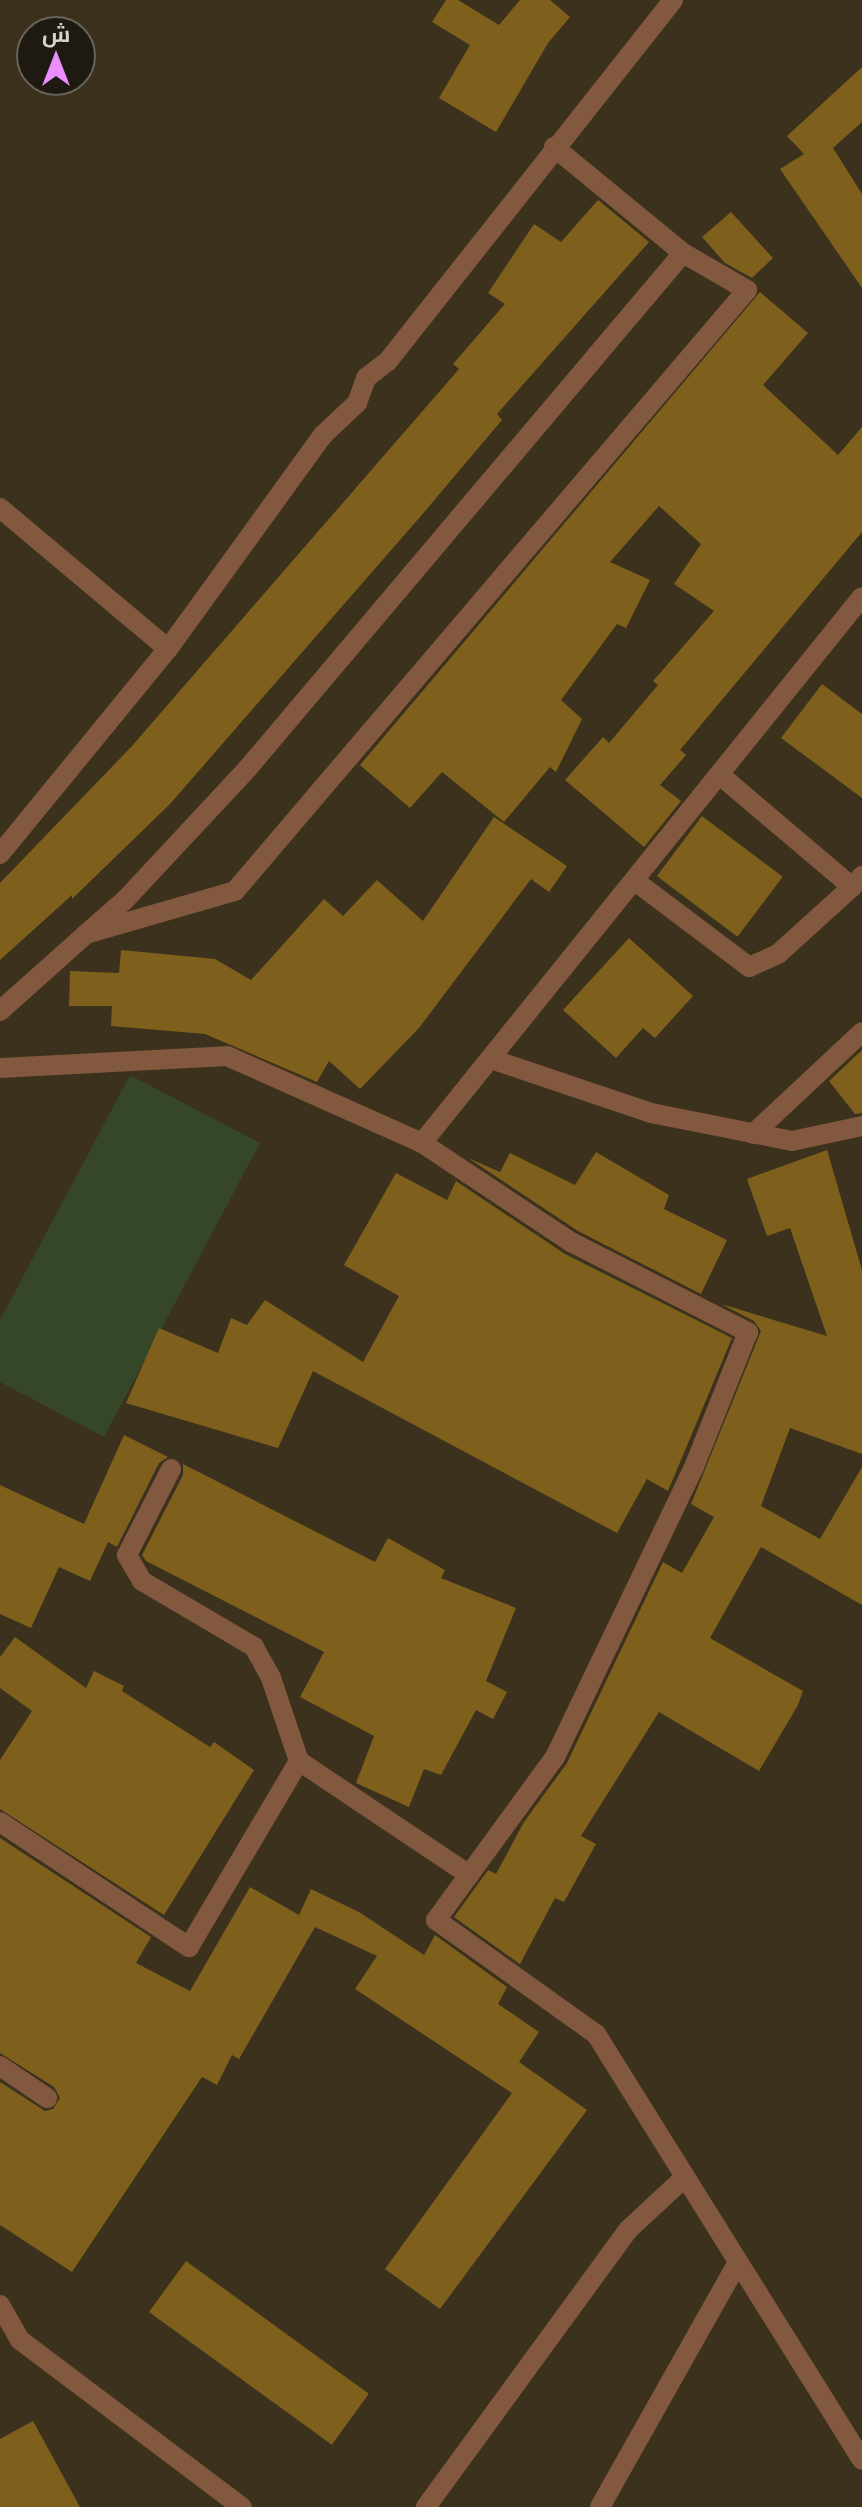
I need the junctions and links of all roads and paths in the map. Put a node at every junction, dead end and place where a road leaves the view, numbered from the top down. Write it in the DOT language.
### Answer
graph roads {
  1 [pos="673,0"];
  2 [pos="554,147"];
  3 [pos="683,253"];
  4 [pos="0,508"];
  5 [pos="859,609"];
  6 [pos="168,649"];
  7 [pos="720,775"];
  8 [pos="0,854"];
  9 [pos="635,881"];
  10 [pos="857,881"];
  11 [pos="86,934"];
  12 [pos="0,1011"];
  13 [pos="862,1032"];
  14 [pos="491,1059"];
  15 [pos="0,1068"];
  16 [pos="862,1126"];
  17 [pos="753,1134"];
  18 [pos="422,1143"];
  19 [pos="171,1469"];
  20 [pos="299,1761"];
  21 [pos="0,1822"];
  22 [pos="469,1875"];
  23 [pos="0,2066"];
  24 [pos="47,2098"];
  25 [pos="685,2177"];
  26 [pos="738,2262"];
  27 [pos="0,2305"];
  28 [pos="862,2460"];
  29 [pos="242,2507"];
  30 [pos="426,2507"];
  31 [pos="600,2507"];
  1 -- 2 [label="street"];
  2 -- 3 [label="street"];
  2 -- 6 [label="street"];
  3 -- 11 [label="street"];
  3 -- 11 [label="street"];
  4 -- 6 [label="street"];
  5 -- 7 [label="street"];
  6 -- 8 [label="street"];
  7 -- 9 [label="street"];
  7 -- 10 [label="street"];
  9 -- 10 [label="street"];
  9 -- 14 [label="street"];
  11 -- 12 [label="street"];
  13 -- 17 [label="street"];
  14 -- 17 [label="street"];
  14 -- 18 [label="street"];
  15 -- 18 [label="street"];
  16 -- 17 [label="street"];
  18 -- 22 [label="street"];
  19 -- 20 [label="street"];
  20 -- 21 [label="street"];
  20 -- 22 [label="street"];
  22 -- 25 [label="street"];
  23 -- 24 [label="street"];
  25 -- 26 [label="street"];
  25 -- 30 [label="street"];
  26 -- 28 [label="street"];
  26 -- 31 [label="street"];
  27 -- 29 [label="street"];
}
